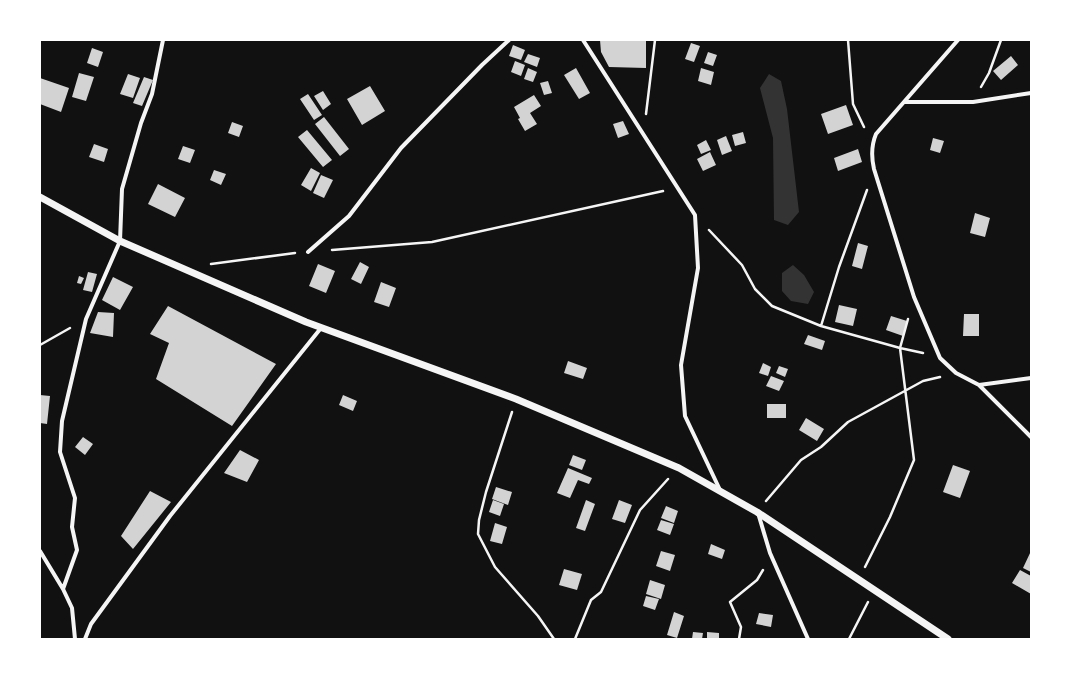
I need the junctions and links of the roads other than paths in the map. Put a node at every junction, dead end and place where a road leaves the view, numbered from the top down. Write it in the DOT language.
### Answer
graph roads {
  1 [pos="163,40"];
  2 [pos="509,40"];
  3 [pos="583,40"];
  4 [pos="958,40"];
  5 [pos="1031,93"];
  6 [pos="904,102"];
  7 [pos="40,197"];
  8 [pos="120,241"];
  9 [pos="308,252"];
  10 [pos="321,328"];
  11 [pos="1031,378"];
  12 [pos="979,385"];
  13 [pos="1031,437"];
  14 [pos="720,491"];
  15 [pos="757,512"];
  16 [pos="40,551"];
  17 [pos="63,589"];
  18 [pos="75,639"];
  19 [pos="85,639"];
  20 [pos="808,639"];
  21 [pos="948,639"];
  1 -- 8 [label="street"];
  2 -- 9 [label="street"];
  3 -- 14 [label="street"];
  4 -- 6 [label="street"];
  5 -- 6 [label="street"];
  6 -- 12 [label="street"];
  7 -- 8 [label="street"];
  8 -- 10 [label="street"];
  8 -- 17 [label="street"];
  10 -- 14 [label="street"];
  10 -- 19 [label="street"];
  11 -- 12 [label="street"];
  12 -- 13 [label="street"];
  14 -- 15 [label="street"];
  15 -- 20 [label="street"];
  15 -- 21 [label="street"];
  16 -- 17 [label="street"];
  17 -- 18 [label="street"];
}
